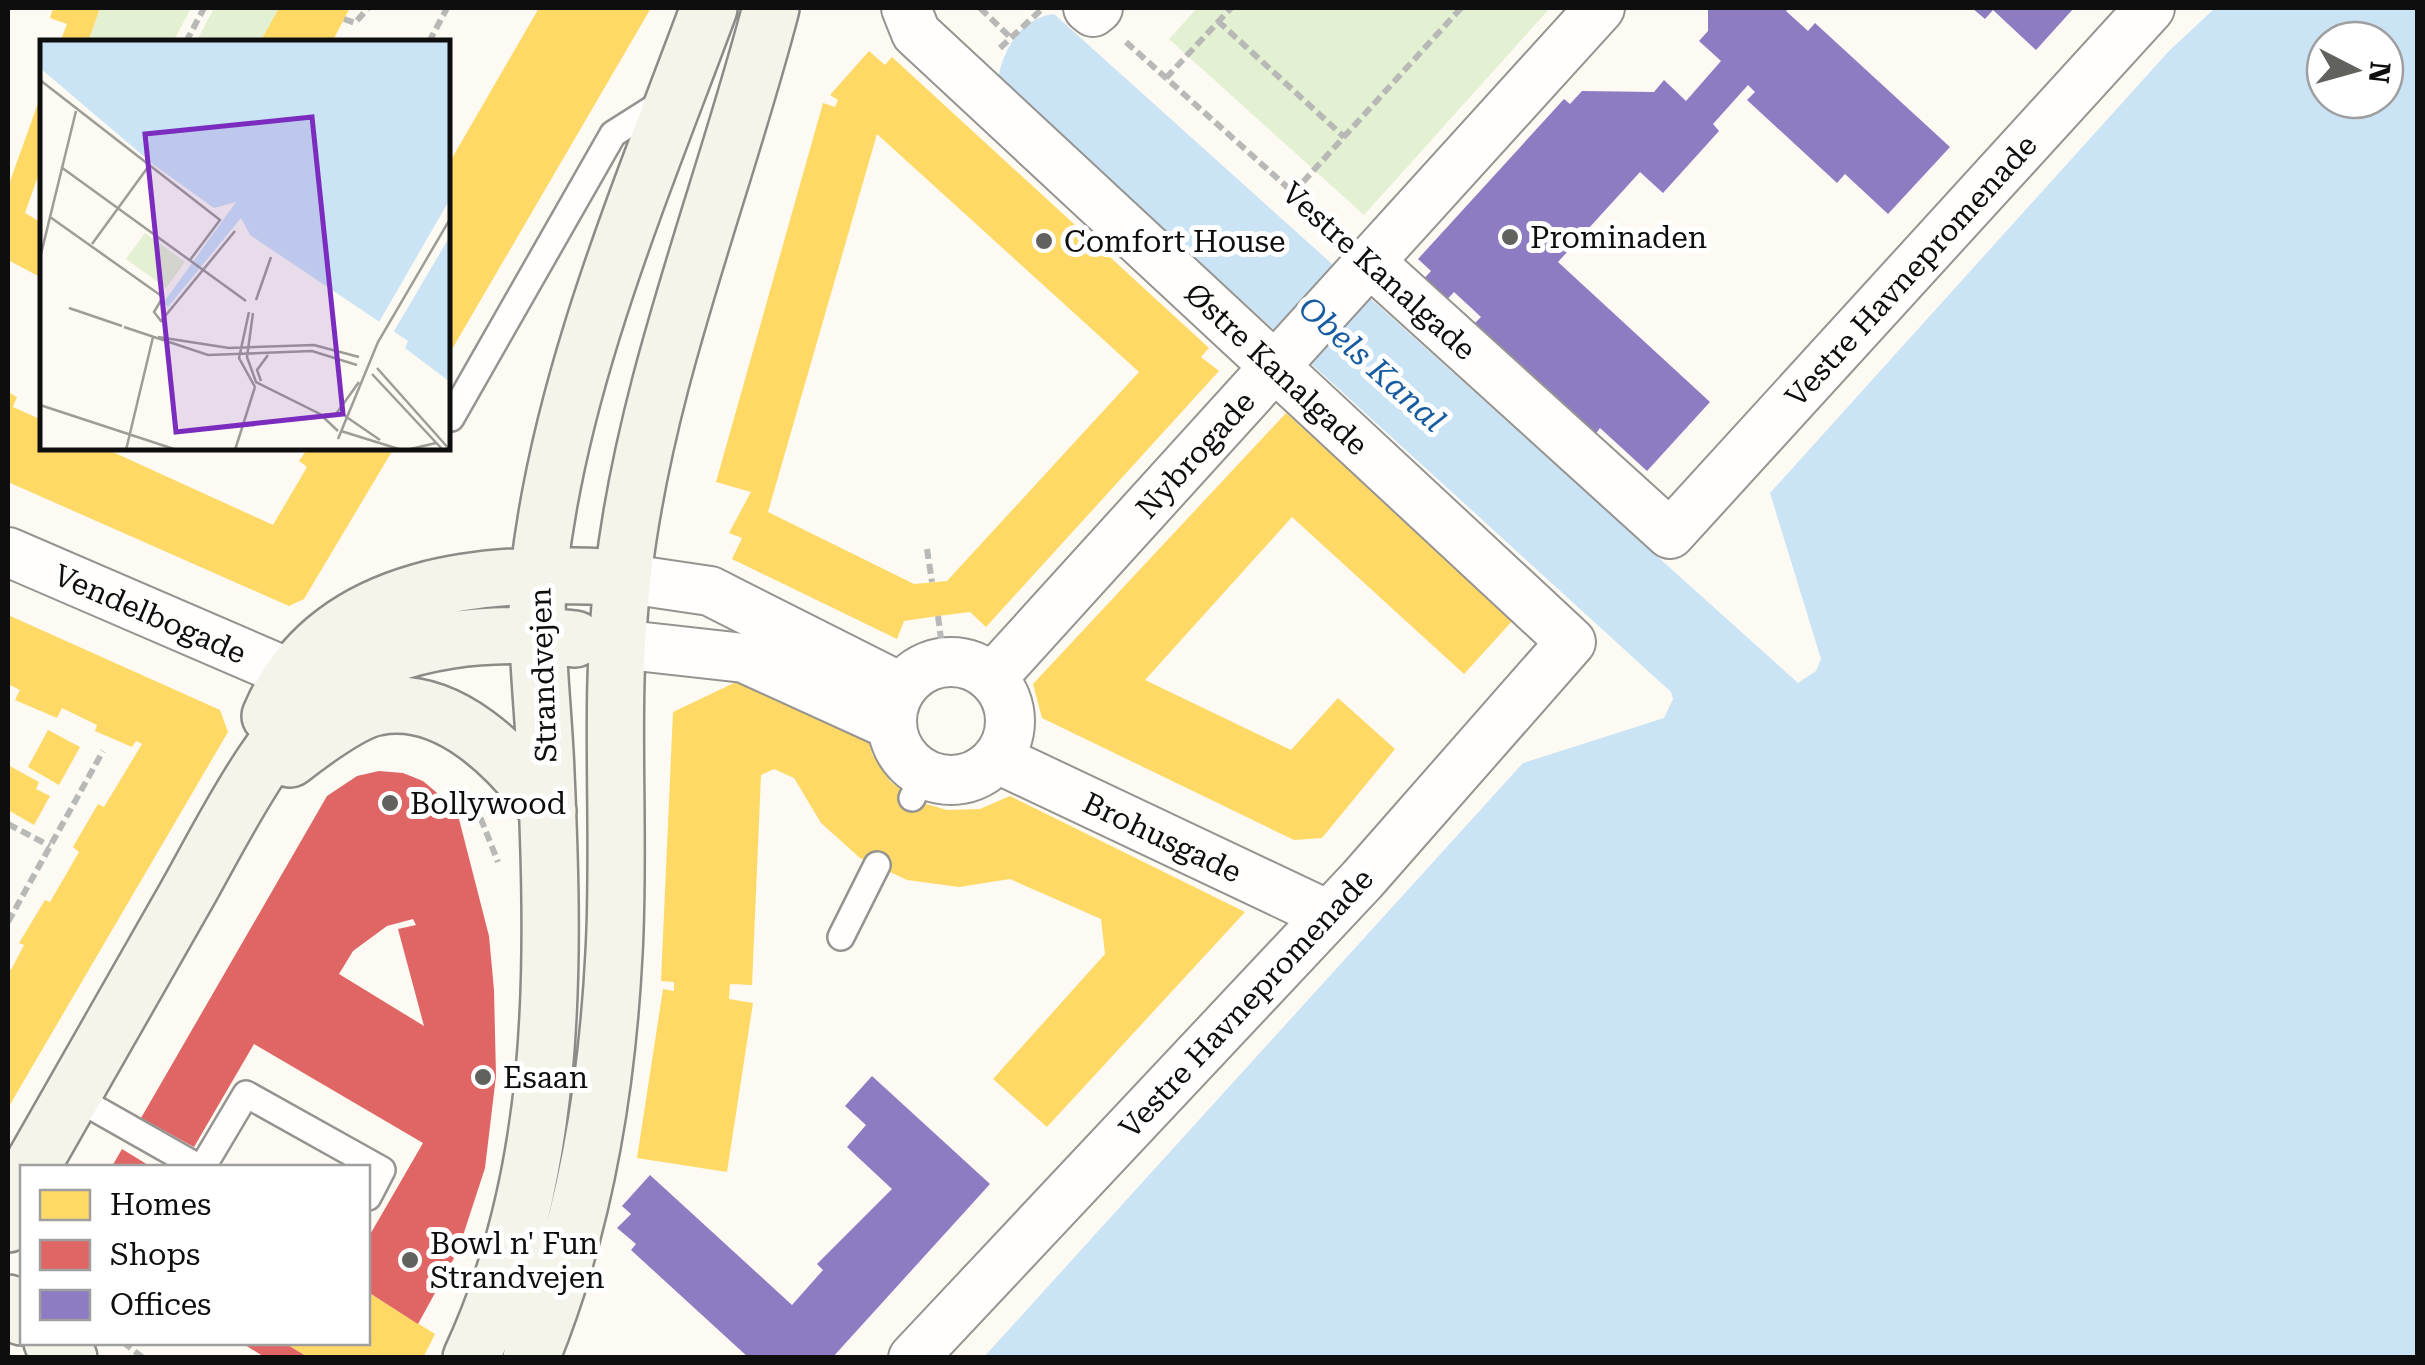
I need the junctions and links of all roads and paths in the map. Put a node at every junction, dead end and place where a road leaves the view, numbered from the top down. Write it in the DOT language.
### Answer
graph roads {
  1 [pos="204,8"];
  2 [pos="368,8"];
  3 [pos="447,8"];
  4 [pos="709,8"];
  5 [pos="771,8"];
  6 [pos="906,8"];
  7 [pos="980,8"];
  8 [pos="1046,8"];
  9 [pos="1231,8"];
  10 [pos="1461,8"];
  11 [pos="1600,8"];
  12 [pos="2150,8"];
  13 [pos="1093,9"];
  14 [pos="344,19"];
  15 [pos="1218,22"];
  16 [pos="1009,36"];
  17 [pos="187,40"];
  18 [pos="430,40"];
  19 [pos="1166,78"];
  20 [pos="677,93"];
  21 [pos="983,96"];
  22 [pos="1344,137"];
  23 [pos="1293,193"];
  24 [pos="1363,269"];
  25 [pos="1279,362"];
  26 [pos="451,418"];
  27 [pos="1670,534"];
  28 [pos="927,549"];
  29 [pos="8,552"];
  30 [pos="539,572"];
  31 [pos="622,578"];
  32 [pos="932,582"];
  33 [pos="938,616"];
  34 [pos="541,635"];
  35 [pos="1571,642"];
  36 [pos="618,644"];
  37 [pos="944,662"];
  38 [pos="291,674"];
  39 [pos="992,678"];
  40 [pos="897,706"];
  41 [pos="1002,750"];
  42 [pos="103,751"];
  43 [pos="470,795"];
  44 [pos="241,799"];
  45 [pos="1149,808"];
  46 [pos="548,812"];
  47 [pos="8,824"];
  48 [pos="50,846"];
  49 [pos="499,866"];
  50 [pos="877,866"];
  51 [pos="1328,915"];
  52 [pos="8,922"];
  53 [pos="841,937"];
  54 [pos="72,1096"];
  55 [pos="33,1165"];
  56 [pos="196,1165"];
  57 [pos="203,1165"];
  58 [pos="20,1188"];
  59 [pos="370,1193"];
  60 [pos="8,1224"];
  61 [pos="470,1358"];
  62 [pos="531,1358"];
  63 [pos="914,1358"];
  1 -- 17 [label="path"];
  2 -- 14 [label="path"];
  3 -- 18 [label="path"];
  4 -- 20 [label="street, Strandvejen"];
  5 -- 31 [label="street"];
  6 -- 21 [label="street, Østre Kanalgade"];
  7 -- 16 [label="path"];
  8 -- 16 [label="path"];
  9 -- 15 [label="path"];
  10 -- 22 [label="path"];
  11 -- 24 [label="street, Nybrogade"];
  12 -- 27 [label="street, Vestre Havnepromenade"];
  13 -- 19 [label="path, Vestre Kanalgade"];
  15 -- 19 [label="path"];
  15 -- 22 [label="path"];
  16 -- 21 [label="path"];
  19 -- 23 [label="path, Vestre Kanalgade"];
  20 -- 26 [label="lane"];
  20 -- 30 [label="street, Strandvejen"];
  21 -- 25 [label="street, Østre Kanalgade"];
  22 -- 23 [label="path"];
  23 -- 24 [label="path, Vestre Kanalgade"];
  24 -- 25 [label="street, Nybrogade"];
  24 -- 27 [label="street, Vestre Kanalgade"];
  25 -- 35 [label="street, Østre Kanalgade"];
  25 -- 39 [label="street, Nybrogade"];
  28 -- 32 [label="path"];
  29 -- 38 [label="street, Vendelbogade"];
  30 -- 31 [label="street"];
  30 -- 34 [label="street, Strandvejen"];
  30 -- 38 [label="street"];
  31 -- 36 [label="street"];
  31 -- 40 [label="street"];
  33 -- 37 [label="path"];
  34 -- 36 [label="street"];
  34 -- 44 [label="street"];
  34 -- 46 [label="street, Strandvejen"];
  35 -- 51 [label="street, Vestre Havnepromenade"];
  36 -- 40 [label="street"];
  36 -- 62 [label="street"];
  37 -- 39 [label="street"];
  37 -- 40 [label="street"];
  38 -- 44 [label="street"];
  39 -- 41 [label="street"];
  40 -- 41 [label="street"];
  41 -- 45 [label="lane"];
  41 -- 51 [label="street, Brohusgade"];
  42 -- 48 [label="path"];
  43 -- 49 [label="path"];
  44 -- 46 [label="street"];
  44 -- 54 [label="street"];
  46 -- 61 [label="street, Strandvejen"];
  47 -- 48 [label="path"];
  48 -- 52 [label="path"];
  50 -- 53 [label="lane"];
  51 -- 63 [label="street, Vestre Havnepromenade"];
  54 -- 55 [label="street"];
  54 -- 56 [label="lane"];
  57 -- 59 [label="lane"];
  58 -- 60 [label="street"];
}
